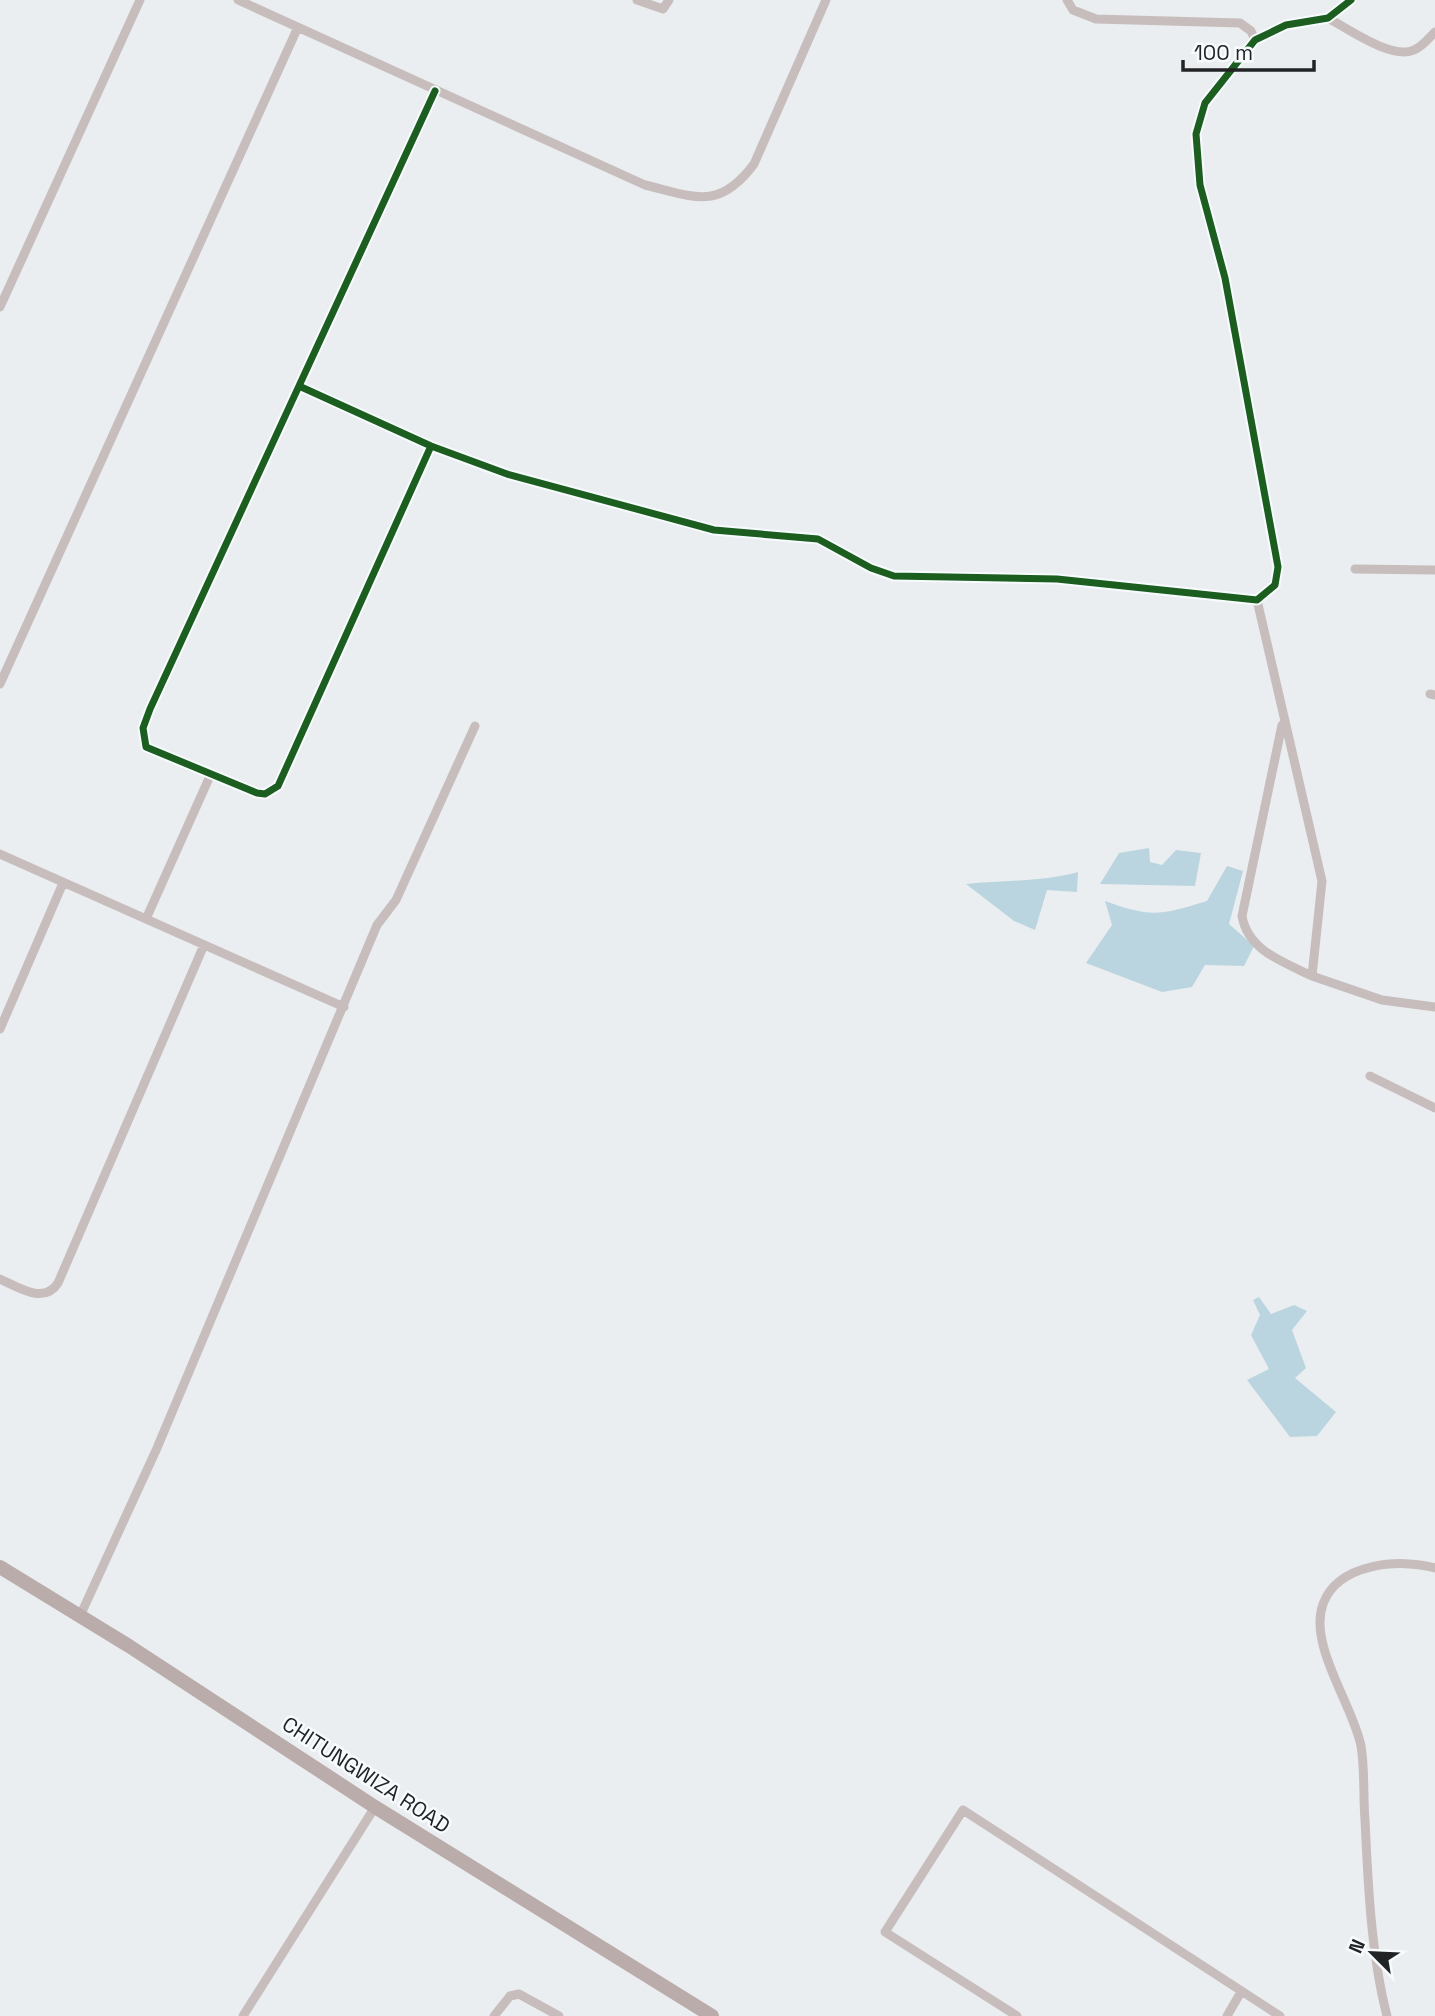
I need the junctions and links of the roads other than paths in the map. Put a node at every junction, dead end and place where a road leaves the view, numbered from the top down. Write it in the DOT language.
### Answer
graph roads {
  1 [pos="140,0"];
  2 [pos="238,0"];
  3 [pos="637,0"];
  4 [pos="669,0"];
  5 [pos="826,0"];
  6 [pos="1067,0"];
  7 [pos="1351,0"];
  8 [pos="1328,18"];
  9 [pos="298,27"];
  10 [pos="1435,32"];
  11 [pos="1255,40"];
  12 [pos="435,91"];
  13 [pos="0,307"];
  14 [pos="299,386"];
  15 [pos="431,446"];
  16 [pos="1355,569"];
  17 [pos="1435,570"];
  18 [pos="1257,600"];
  19 [pos="0,684"];
  20 [pos="1283,720"];
  21 [pos="475,726"];
  22 [pos="210,776"];
  23 [pos="0,854"];
  24 [pos="63,883"];
  25 [pos="146,919"];
  26 [pos="204,945"];
  27 [pos="1312,976"];
  28 [pos="344,1007"];
  29 [pos="1435,1007"];
  30 [pos="0,1029"];
  31 [pos="1370,1076"];
  32 [pos="1435,1108"];
  33 [pos="0,1279"];
  34 [pos="0,1567"];
  35 [pos="1435,1568"];
  36 [pos="80,1616"];
  37 [pos="375,1807"];
  38 [pos="1241,1992"];
  39 [pos="243,2016"];
  40 [pos="494,2016"];
  41 [pos="559,2016"];
  42 [pos="712,2016"];
  43 [pos="1017,2016"];
  44 [pos="1227,2016"];
  45 [pos="1280,2016"];
  46 [pos="1387,2016"];
  1 -- 13 [label="street"];
  2 -- 9 [label="street"];
  3 -- 4 [label="street"];
  5 -- 12 [label="street"];
  6 -- 11 [label="street"];
  7 -- 8 [label="street"];
  8 -- 10 [label="street"];
  8 -- 11 [label="street"];
  9 -- 12 [label="street"];
  9 -- 19 [label="street"];
  11 -- 18 [label="street"];
  12 -- 14 [label="street"];
  14 -- 15 [label="street"];
  14 -- 22 [label="street"];
  15 -- 18 [label="street"];
  15 -- 22 [label="street"];
  16 -- 17 [label="street"];
  18 -- 20 [label="street"];
  20 -- 27 [label="street"];
  20 -- 27 [label="street"];
  21 -- 28 [label="street"];
  22 -- 25 [label="street"];
  23 -- 24 [label="street"];
  24 -- 25 [label="street"];
  24 -- 30 [label="street"];
  25 -- 26 [label="street"];
  26 -- 28 [label="street"];
  26 -- 33 [label="street"];
  27 -- 29 [label="street"];
  28 -- 36 [label="street"];
  31 -- 32 [label="street"];
  34 -- 36 [label="main road, CHITUNGWIZA ROAD"];
  35 -- 46 [label="street"];
  36 -- 37 [label="main road, CHITUNGWIZA ROAD"];
  37 -- 39 [label="street"];
  37 -- 42 [label="main road, CHITUNGWIZA ROAD"];
  38 -- 43 [label="street"];
  38 -- 44 [label="street"];
  38 -- 45 [label="street"];
  40 -- 41 [label="street"];
}
